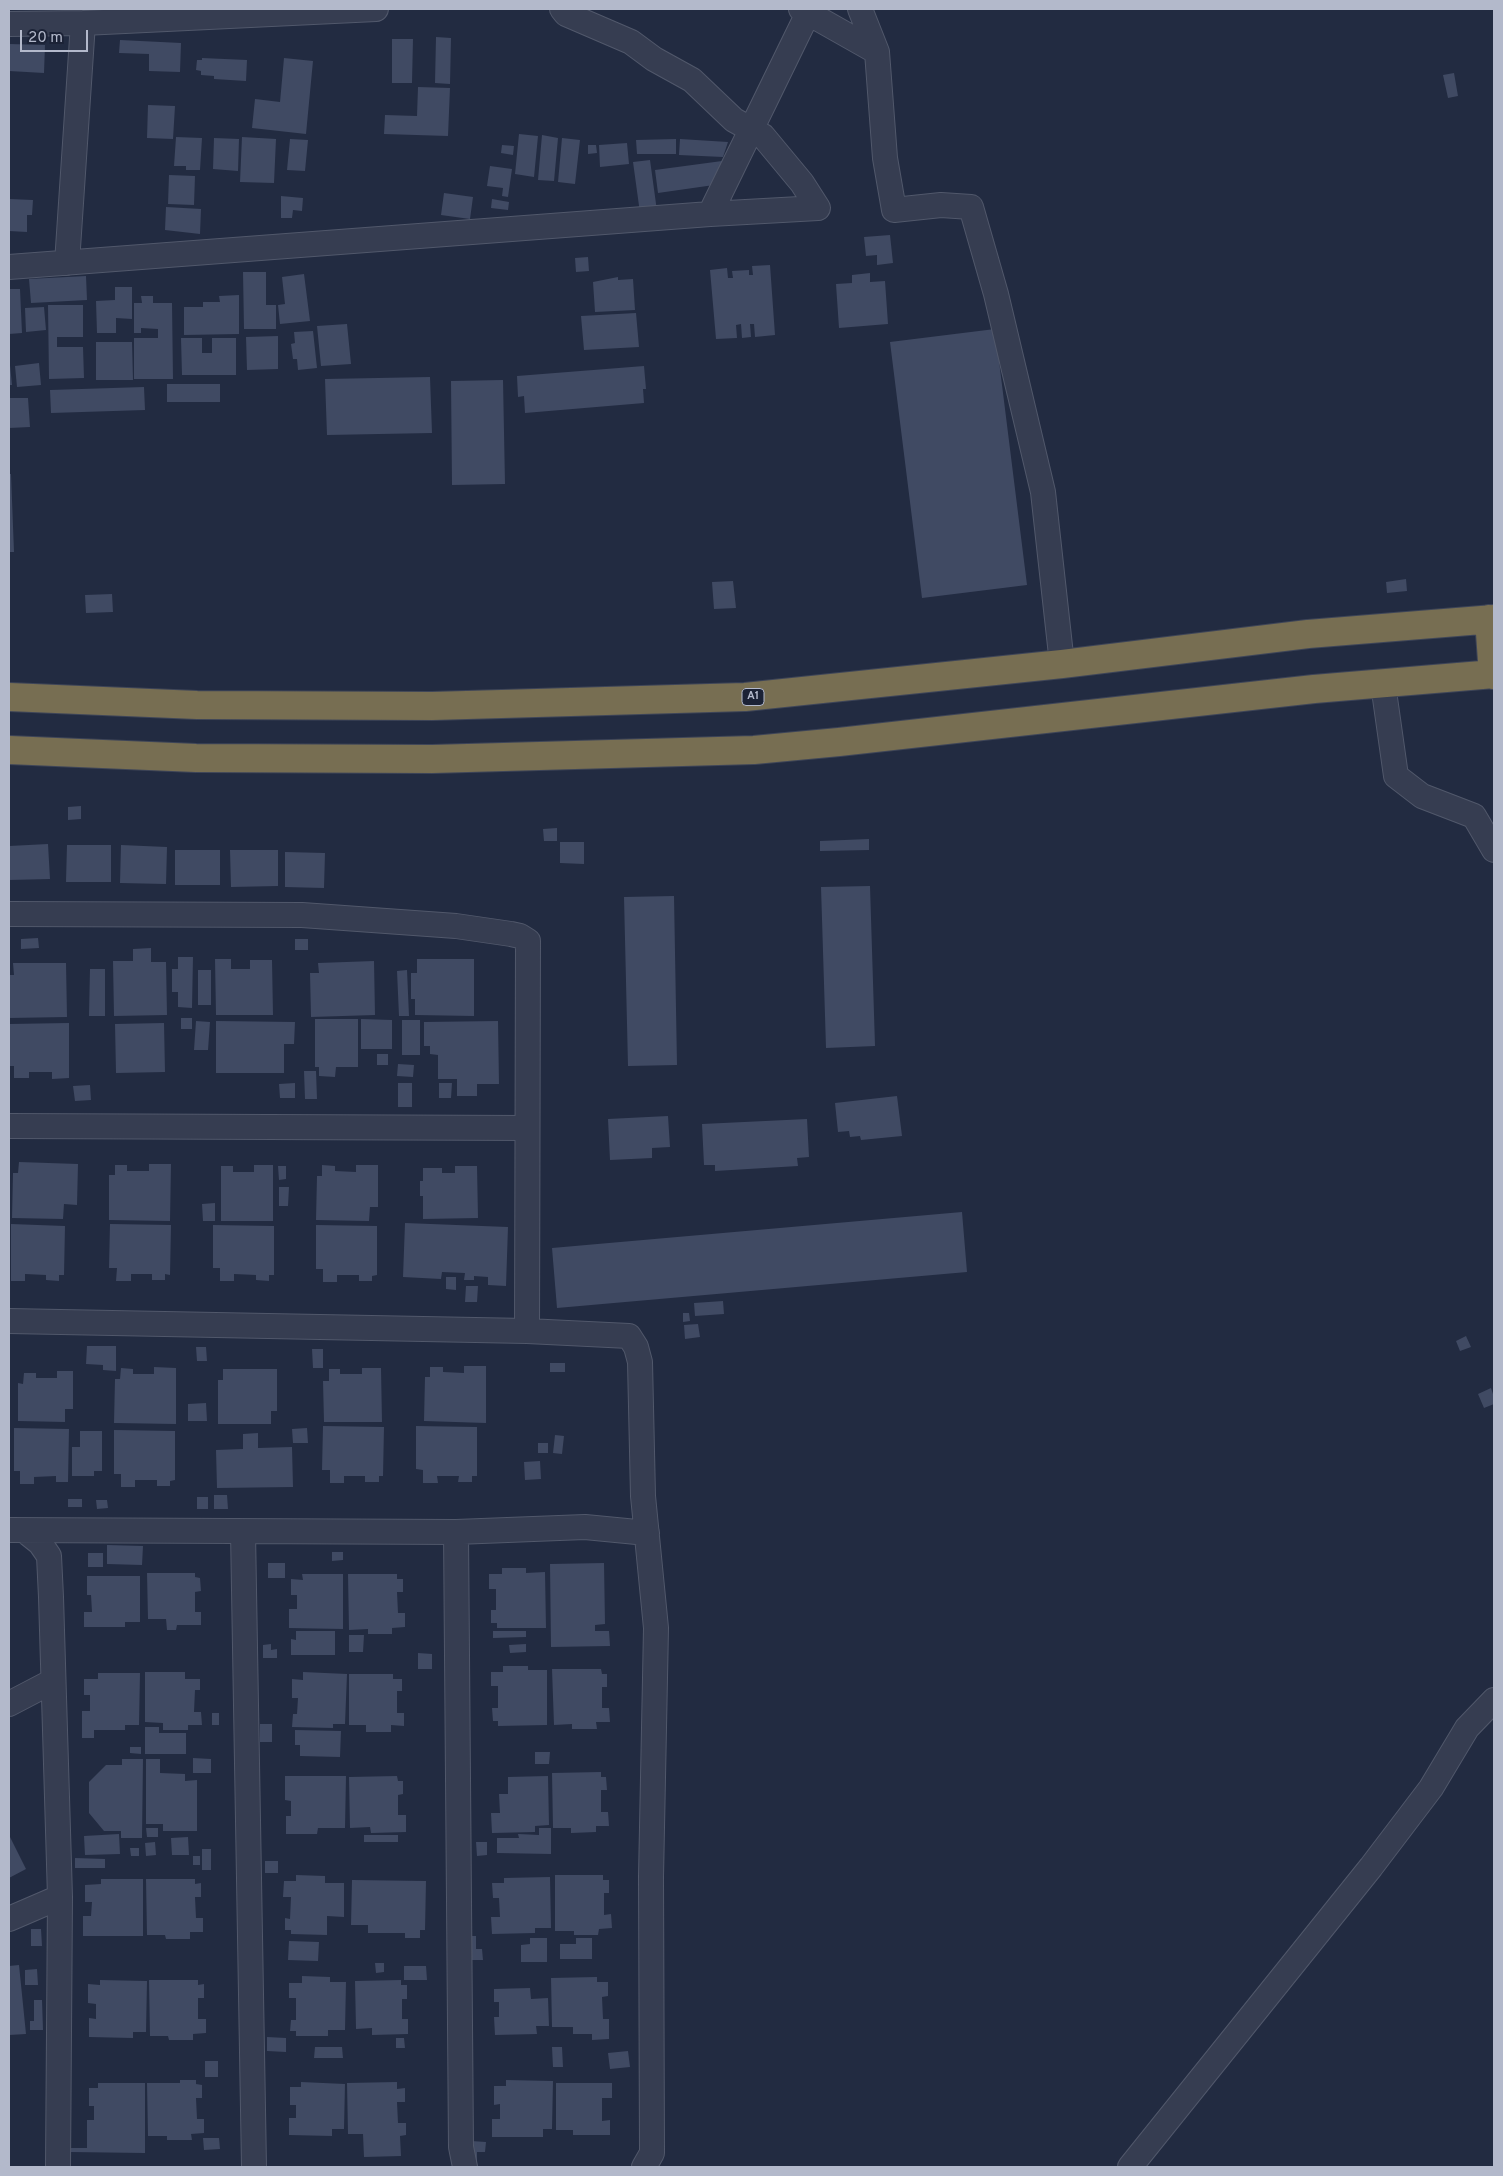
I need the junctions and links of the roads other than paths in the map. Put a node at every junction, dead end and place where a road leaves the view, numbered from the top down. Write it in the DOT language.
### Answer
graph roads {
  1 [pos="376,9"];
  2 [pos="562,9"];
  3 [pos="860,9"];
  4 [pos="313,10"];
  5 [pos="806,10"];
  6 [pos="72,19"];
  7 [pos="9,24"];
  8 [pos="877,52"];
  9 [pos="752,128"];
  10 [pos="710,214"];
  11 [pos="67,262"];
  12 [pos="9,267"];
  13 [pos="1492,619"];
  14 [pos="1062,664"];
  15 [pos="1494,674"];
  16 [pos="1383,684"];
  17 [pos="9,697"];
  18 [pos="9,750"];
  19 [pos="1494,850"];
  20 [pos="9,914"];
  21 [pos="9,1126"];
  22 [pos="527,1128"];
  23 [pos="9,1321"];
  24 [pos="527,1330"];
  25 [pos="17,1530"];
  26 [pos="243,1532"];
  27 [pos="456,1532"];
  28 [pos="647,1533"];
  29 [pos="54,1681"];
  30 [pos="1494,1700"];
  31 [pos="9,1704"];
  32 [pos="60,1897"];
  33 [pos="9,1919"];
  34 [pos="58,2167"];
  35 [pos="254,2167"];
  36 [pos="465,2167"];
  37 [pos="644,2167"];
  38 [pos="1130,2167"];
  1 -- 4 [label="street"];
  2 -- 9 [label="street"];
  3 -- 8 [label="street"];
  4 -- 6 [label="street"];
  5 -- 8 [label="street"];
  5 -- 9 [label="street"];
  6 -- 7 [label="street"];
  6 -- 11 [label="street"];
  8 -- 14 [label="street"];
  9 -- 10 [label="street"];
  9 -- 10 [label="street"];
  10 -- 11 [label="street"];
  11 -- 12 [label="street"];
  13 -- 14 [label="highway, A1"];
  13 -- 15 [label="highway"];
  14 -- 17 [label="highway, A1"];
  15 -- 16 [label="highway"];
  16 -- 18 [label="highway"];
  16 -- 19 [label="street"];
  20 -- 22 [label="street"];
  21 -- 22 [label="street"];
  22 -- 24 [label="street"];
  23 -- 24 [label="street"];
  24 -- 28 [label="street"];
  25 -- 26 [label="street"];
  25 -- 29 [label="street"];
  26 -- 27 [label="street"];
  26 -- 35 [label="street"];
  27 -- 28 [label="street"];
  27 -- 36 [label="street"];
  28 -- 37 [label="street"];
  29 -- 31 [label="street"];
  29 -- 32 [label="street"];
  30 -- 38 [label="street"];
  32 -- 33 [label="street"];
  32 -- 34 [label="street"];
}
